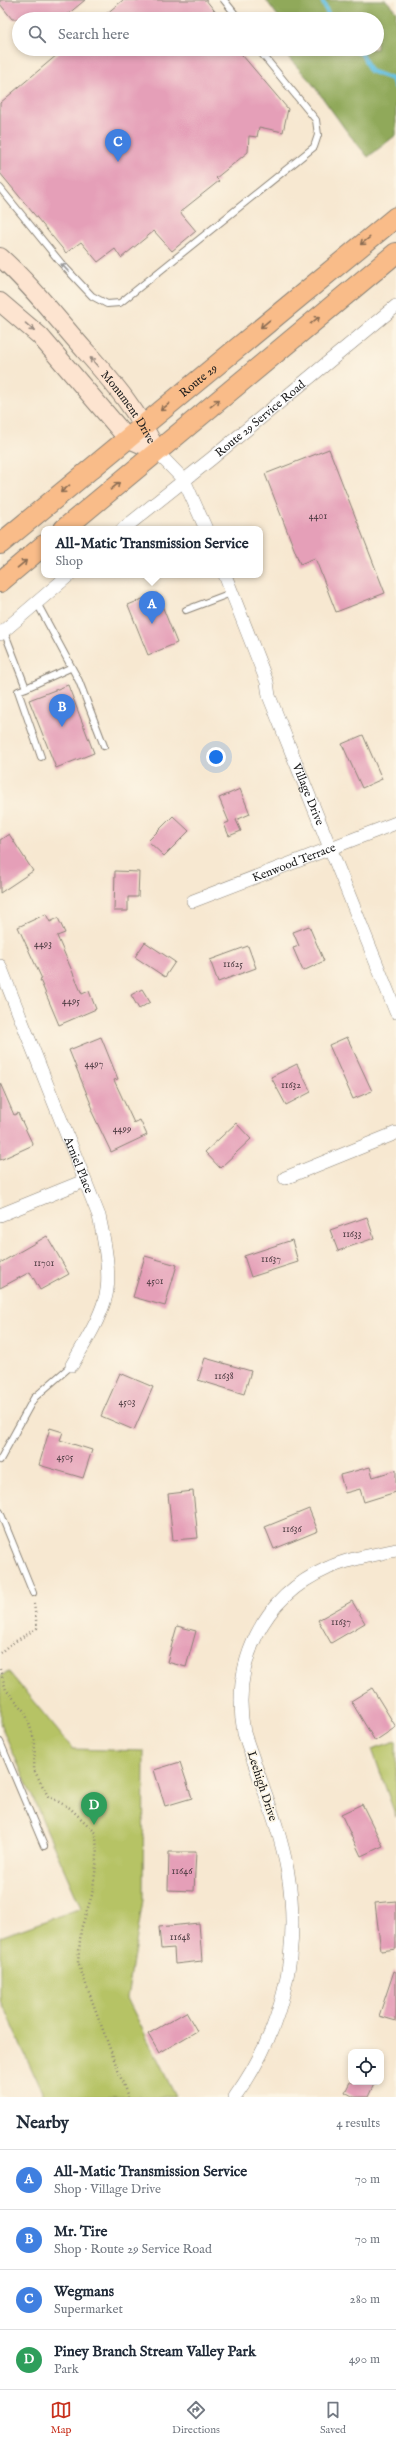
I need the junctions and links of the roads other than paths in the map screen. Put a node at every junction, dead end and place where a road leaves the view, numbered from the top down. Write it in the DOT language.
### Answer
graph roads {
  1 [pos="224,0"];
  2 [pos="233,12"];
  3 [pos="264,56"];
  4 [pos="0,188"];
  5 [pos="396,217"];
  6 [pos="396,253"];
  7 [pos="0,257"];
  8 [pos="0,302"];
  9 [pos="396,306"];
  10 [pos="144,425"];
  11 [pos="127,438"];
  12 [pos="156,451"];
  13 [pos="184,480"];
  14 [pos="68,526"];
  15 [pos="127,526"];
  16 [pos="205,526"];
  17 [pos="0,544"];
  18 [pos="41,548"];
  19 [pos="66,578"];
  20 [pos="226,578"];
  21 [pos="0,582"];
  22 [pos="232,592"];
  23 [pos="37,603"];
  24 [pos="186,610"];
  25 [pos="2,633"];
  26 [pos="70,668"];
  27 [pos="26,688"];
  28 [pos="104,746"];
  29 [pos="41,757"];
  30 [pos="396,823"];
  31 [pos="331,849"];
  32 [pos="193,901"];
  33 [pos="0,966"];
  34 [pos="396,1012"];
  35 [pos="396,1134"];
  36 [pos="285,1178"];
  37 [pos="84,1181"];
  38 [pos="0,1215"];
  39 [pos="72,1365"];
  40 [pos="0,1460"];
  41 [pos="0,1512"];
  42 [pos="396,1550"];
  43 [pos="33,1592"];
  44 [pos="0,1742"];
  45 [pos="44,1846"];
  46 [pos="235,2097"];
  1 -- 2 [label="lane"];
  3 -- 4 [label="lane, one-way"];
  5 -- 10 [label="main road, Route 29, one-way"];
  12 -- 6 [label="main road, one-way"];
  10 -- 7 [label="main road, Monument Drive, one-way"];
  8 -- 11 [label="main road, Monument Drive, one-way"];
  9 -- 13 [label="street, Route 29 Service Road"];
  10 -- 11 [label="main road, Route 29"];
  10 -- 12 [label="main road, Monument Drive"];
  11 -- 12 [label="main road, Monument Drive"];
  11 -- 17 [label="main road, Route 29, one-way"];
  12 -- 13 [label="street"];
  14 -- 12 [label="main road, one-way"];
  13 -- 15 [label="street, Route 29 Service Road"];
  13 -- 16 [label="street"];
  21 -- 18 [label="main road, one-way"];
  19 -- 23 [label="street"];
  20 -- 22 [label="street, Village Drive"];
  22 -- 24 [label="lane"];
  22 -- 31 [label="street, Village Drive"];
  23 -- 25 [label="street"];
  23 -- 26 [label="lane"];
  25 -- 27 [label="lane"];
  26 -- 27 [label="lane"];
  26 -- 28 [label="lane"];
  27 -- 29 [label="lane"];
  30 -- 31 [label="street, Kenwood Terrace"];
  31 -- 32 [label="street, Kenwood Terrace"];
  31 -- 34 [label="street, Village Drive"];
  33 -- 37 [label="street, Arniel Place"];
  35 -- 36 [label="street"];
  37 -- 38 [label="street"];
  37 -- 39 [label="street, Arniel Place"];
  39 -- 40 [label="lane"];
  41 -- 43 [label="lane"];
  42 -- 46 [label="street, Leehigh Drive"];
  44 -- 45 [label="lane"];
}
